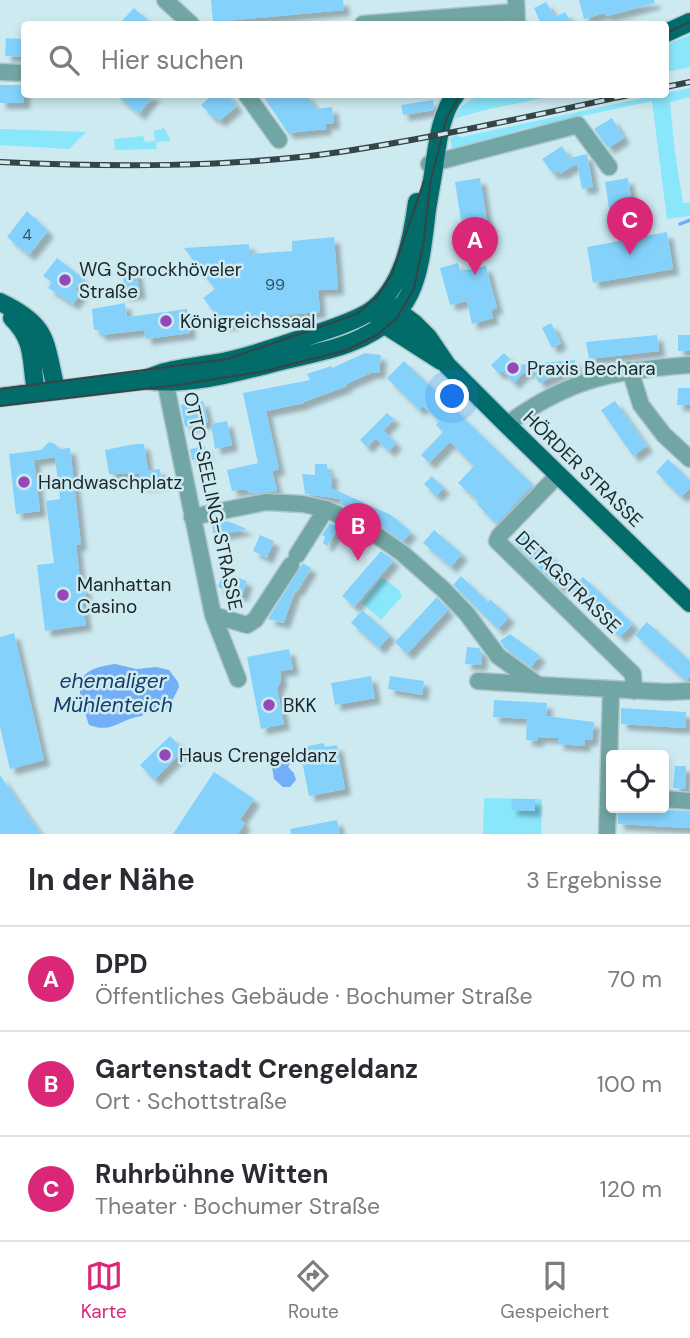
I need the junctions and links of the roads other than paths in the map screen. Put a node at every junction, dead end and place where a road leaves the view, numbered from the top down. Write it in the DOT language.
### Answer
graph roads {
  1 [pos="165,0"];
  2 [pos="516,12"];
  3 [pos="188,21"];
  4 [pos="401,21"];
  5 [pos="690,22"];
  6 [pos="669,32"];
  7 [pos="0,72"];
  8 [pos="21,72"];
  9 [pos="249,98"];
  10 [pos="454,98"];
  11 [pos="279,141"];
  12 [pos="432,164"];
  13 [pos="609,167"];
  14 [pos="0,304"];
  15 [pos="379,311"];
  16 [pos="397,311"];
  17 [pos="447,365"];
  18 [pos="690,365"];
  19 [pos="630,370"];
  20 [pos="164,377"];
  21 [pos="56,389"];
  22 [pos="36,391"];
  23 [pos="0,397"];
  24 [pos="506,425"];
  25 [pos="690,459"];
  26 [pos="558,475"];
  27 [pos="326,509"];
  28 [pos="192,517"];
  29 [pos="690,603"];
  30 [pos="213,615"];
  31 [pos="238,679"];
  32 [pos="478,681"];
  33 [pos="538,685"];
  34 [pos="611,690"];
  35 [pos="634,691"];
  36 [pos="690,691"];
  37 [pos="610,750"];
  38 [pos="669,800"];
  39 [pos="690,801"];
  40 [pos="609,813"];
  41 [pos="607,834"];
  1 -- 3 [label="street"];
  2 -- 4 [label="street"];
  5 -- 6 [label="main road"];
  7 -- 8 [label="street"];
  9 -- 11 [label="street"];
  10 -- 12 [label="main road"];
  12 -- 13 [label="street"];
  12 -- 15 [label="main road"];
  12 -- 16 [label="main road"];
  14 -- 21 [label="main road"];
  14 -- 22 [label="main road"];
  15 -- 16 [label="main road"];
  15 -- 17 [label="main road, HÖRDER STRASSE"];
  15 -- 20 [label="main road"];
  16 -- 17 [label="main road, HÖRDER STRASSE"];
  17 -- 24 [label="main road, HÖRDER STRASSE"];
  18 -- 19 [label="street"];
  19 -- 24 [label="street"];
  19 -- 25 [label="street"];
  20 -- 21 [label="main road"];
  20 -- 28 [label="street, OTTO-SEELING-STRASSE"];
  21 -- 22 [label="main road"];
  22 -- 23 [label="main road"];
  24 -- 26 [label="main road, HÖRDER STRASSE"];
  26 -- 29 [label="main road, HÖRDER STRASSE"];
  26 -- 35 [label="street, DETAGSTRASSE"];
  27 -- 28 [label="street"];
  27 -- 30 [label="street"];
  27 -- 33 [label="street"];
  28 -- 30 [label="street, OTTO-SEELING-STRASSE"];
  30 -- 31 [label="street, OTTO-SEELING-STRASSE"];
  32 -- 33 [label="street"];
  33 -- 34 [label="street"];
  34 -- 35 [label="street"];
  34 -- 37 [label="street"];
  35 -- 36 [label="street"];
  38 -- 39 [label="street"];
  40 -- 41 [label="street"];
}
